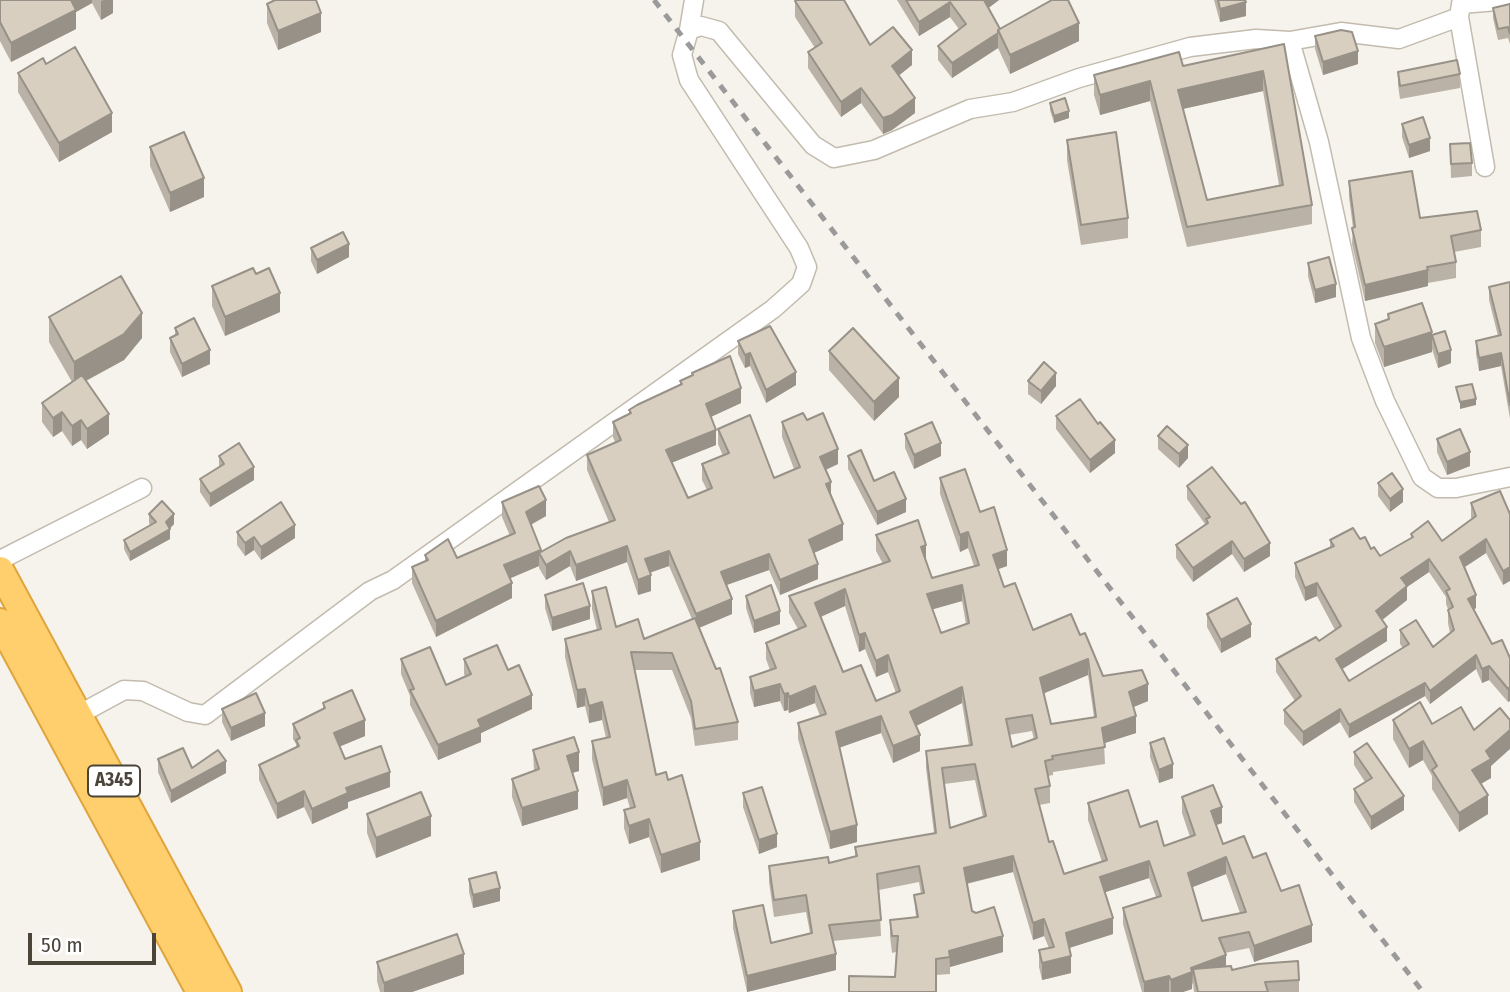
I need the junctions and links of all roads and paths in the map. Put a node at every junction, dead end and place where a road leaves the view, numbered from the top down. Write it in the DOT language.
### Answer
graph roads {
  1 [pos="694,0"];
  2 [pos="1510,0"];
  3 [pos="1459,17"];
  4 [pos="689,30"];
  5 [pos="1290,41"];
  6 [pos="1485,167"];
  7 [pos="1510,477"];
  8 [pos="142,488"];
  9 [pos="0,560"];
  10 [pos="0,570"];
  11 [pos="0,622"];
  12 [pos="78,715"];
  13 [pos="200,992"];
  14 [pos="228,992"];
  1 -- 4 [label="street"];
  2 -- 3 [label="street"];
  3 -- 5 [label="street"];
  3 -- 6 [label="street"];
  4 -- 5 [label="street"];
  4 -- 12 [label="street"];
  5 -- 7 [label="street"];
  8 -- 9 [label="street"];
  10 -- 12 [label="highway, A345"];
  11 -- 13 [label="highway, A345"];
  12 -- 14 [label="highway, A345"];
}
